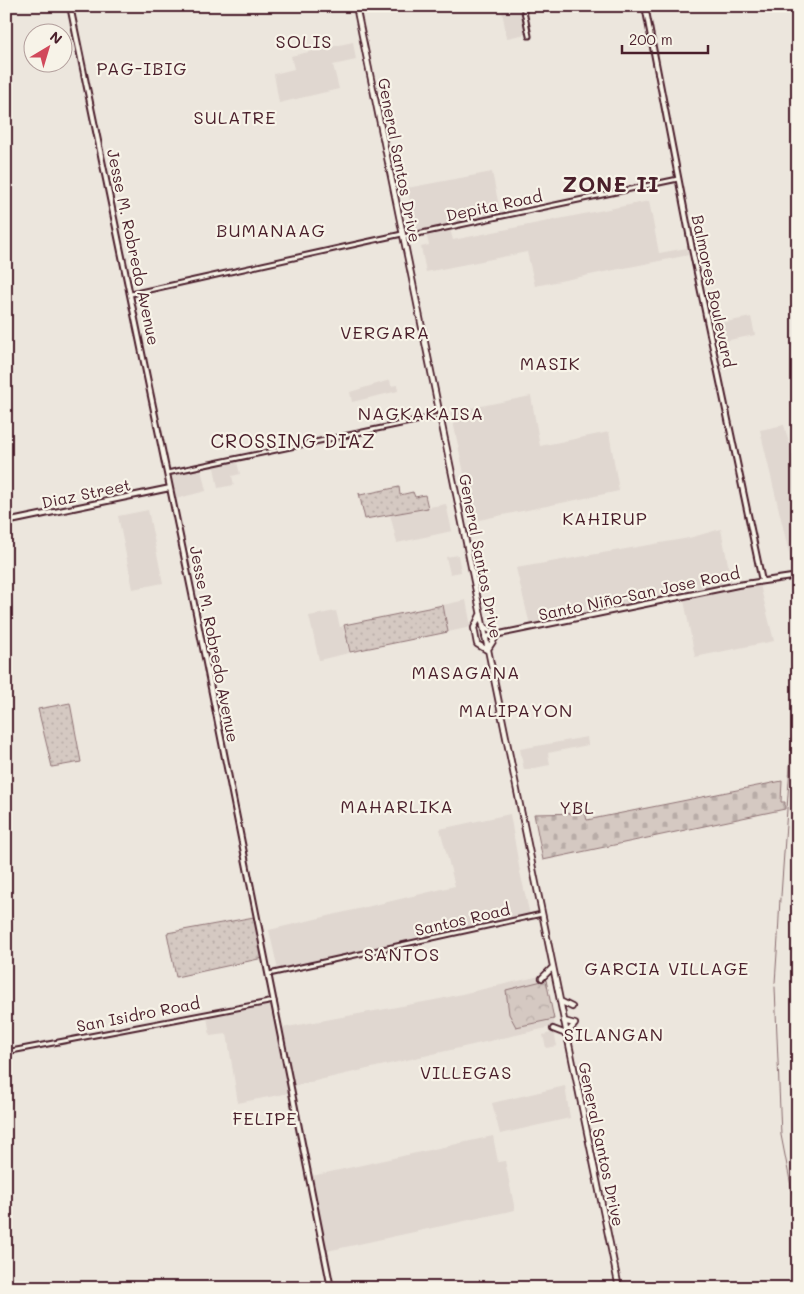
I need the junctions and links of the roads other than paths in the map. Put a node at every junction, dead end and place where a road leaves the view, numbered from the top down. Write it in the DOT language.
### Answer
graph roads {
  1 [pos="70,6"];
  2 [pos="356,6"];
  3 [pos="523,6"];
  4 [pos="645,6"];
  5 [pos="529,36"];
  6 [pos="678,178"];
  7 [pos="402,236"];
  8 [pos="131,294"];
  9 [pos="439,416"];
  10 [pos="167,473"];
  11 [pos="170,488"];
  12 [pos="6,522"];
  13 [pos="798,576"];
  14 [pos="762,581"];
  15 [pos="480,615"];
  16 [pos="483,626"];
  17 [pos="496,635"];
  18 [pos="485,637"];
  19 [pos="487,650"];
  20 [pos="542,914"];
  21 [pos="553,968"];
  22 [pos="269,974"];
  23 [pos="542,978"];
  24 [pos="274,1001"];
  25 [pos="560,1001"];
  26 [pos="572,1007"];
  27 [pos="564,1020"];
  28 [pos="553,1029"];
  29 [pos="566,1034"];
  30 [pos="6,1052"];
  31 [pos="331,1288"];
  32 [pos="619,1288"];
  1 -- 8 [label="main road, Jesse M. Robredo Avenue"];
  2 -- 7 [label="highway, General Santos Drive"];
  3 -- 5 [label="street"];
  4 -- 6 [label="main road, Balmores Boulevard"];
  6 -- 7 [label="street, Depita Road"];
  6 -- 14 [label="main road, Balmores Boulevard"];
  7 -- 8 [label="street, Depita Road"];
  7 -- 9 [label="highway, General Santos Drive"];
  8 -- 10 [label="main road, Jesse M. Robredo Avenue"];
  9 -- 10 [label="street"];
  9 -- 15 [label="highway, General Santos Drive"];
  10 -- 11 [label="main road, Jesse M. Robredo Avenue"];
  11 -- 12 [label="main road, Diaz Street"];
  11 -- 22 [label="main road, Jesse M. Robredo Avenue"];
  13 -- 14 [label="main road, Santo Niño-San Jose Road"];
  14 -- 17 [label="main road, Santo Niño-San Jose Road"];
  15 -- 16 [label="highway, General Santos Drive"];
  15 -- 19 [label="highway"];
  16 -- 17 [label="highway"];
  16 -- 18 [label="highway, General Santos Drive"];
  17 -- 18 [label="main road, Santo Niño-San Jose Road"];
  17 -- 19 [label="highway"];
  18 -- 19 [label="highway, General Santos Drive"];
  19 -- 20 [label="highway, General Santos Drive"];
  20 -- 21 [label="highway, General Santos Drive"];
  20 -- 22 [label="street, Santos Road"];
  21 -- 23 [label="highway"];
  21 -- 25 [label="highway, General Santos Drive"];
  22 -- 24 [label="main road, Jesse M. Robredo Avenue"];
  24 -- 30 [label="street, San Isidro Road"];
  24 -- 31 [label="main road, Jesse M. Robredo Avenue"];
  25 -- 26 [label="highway"];
  25 -- 27 [label="highway, General Santos Drive"];
  27 -- 29 [label="highway, General Santos Drive"];
  27 -- 29 [label="highway"];
  28 -- 29 [label="highway"];
  29 -- 32 [label="highway, General Santos Drive"];
}
